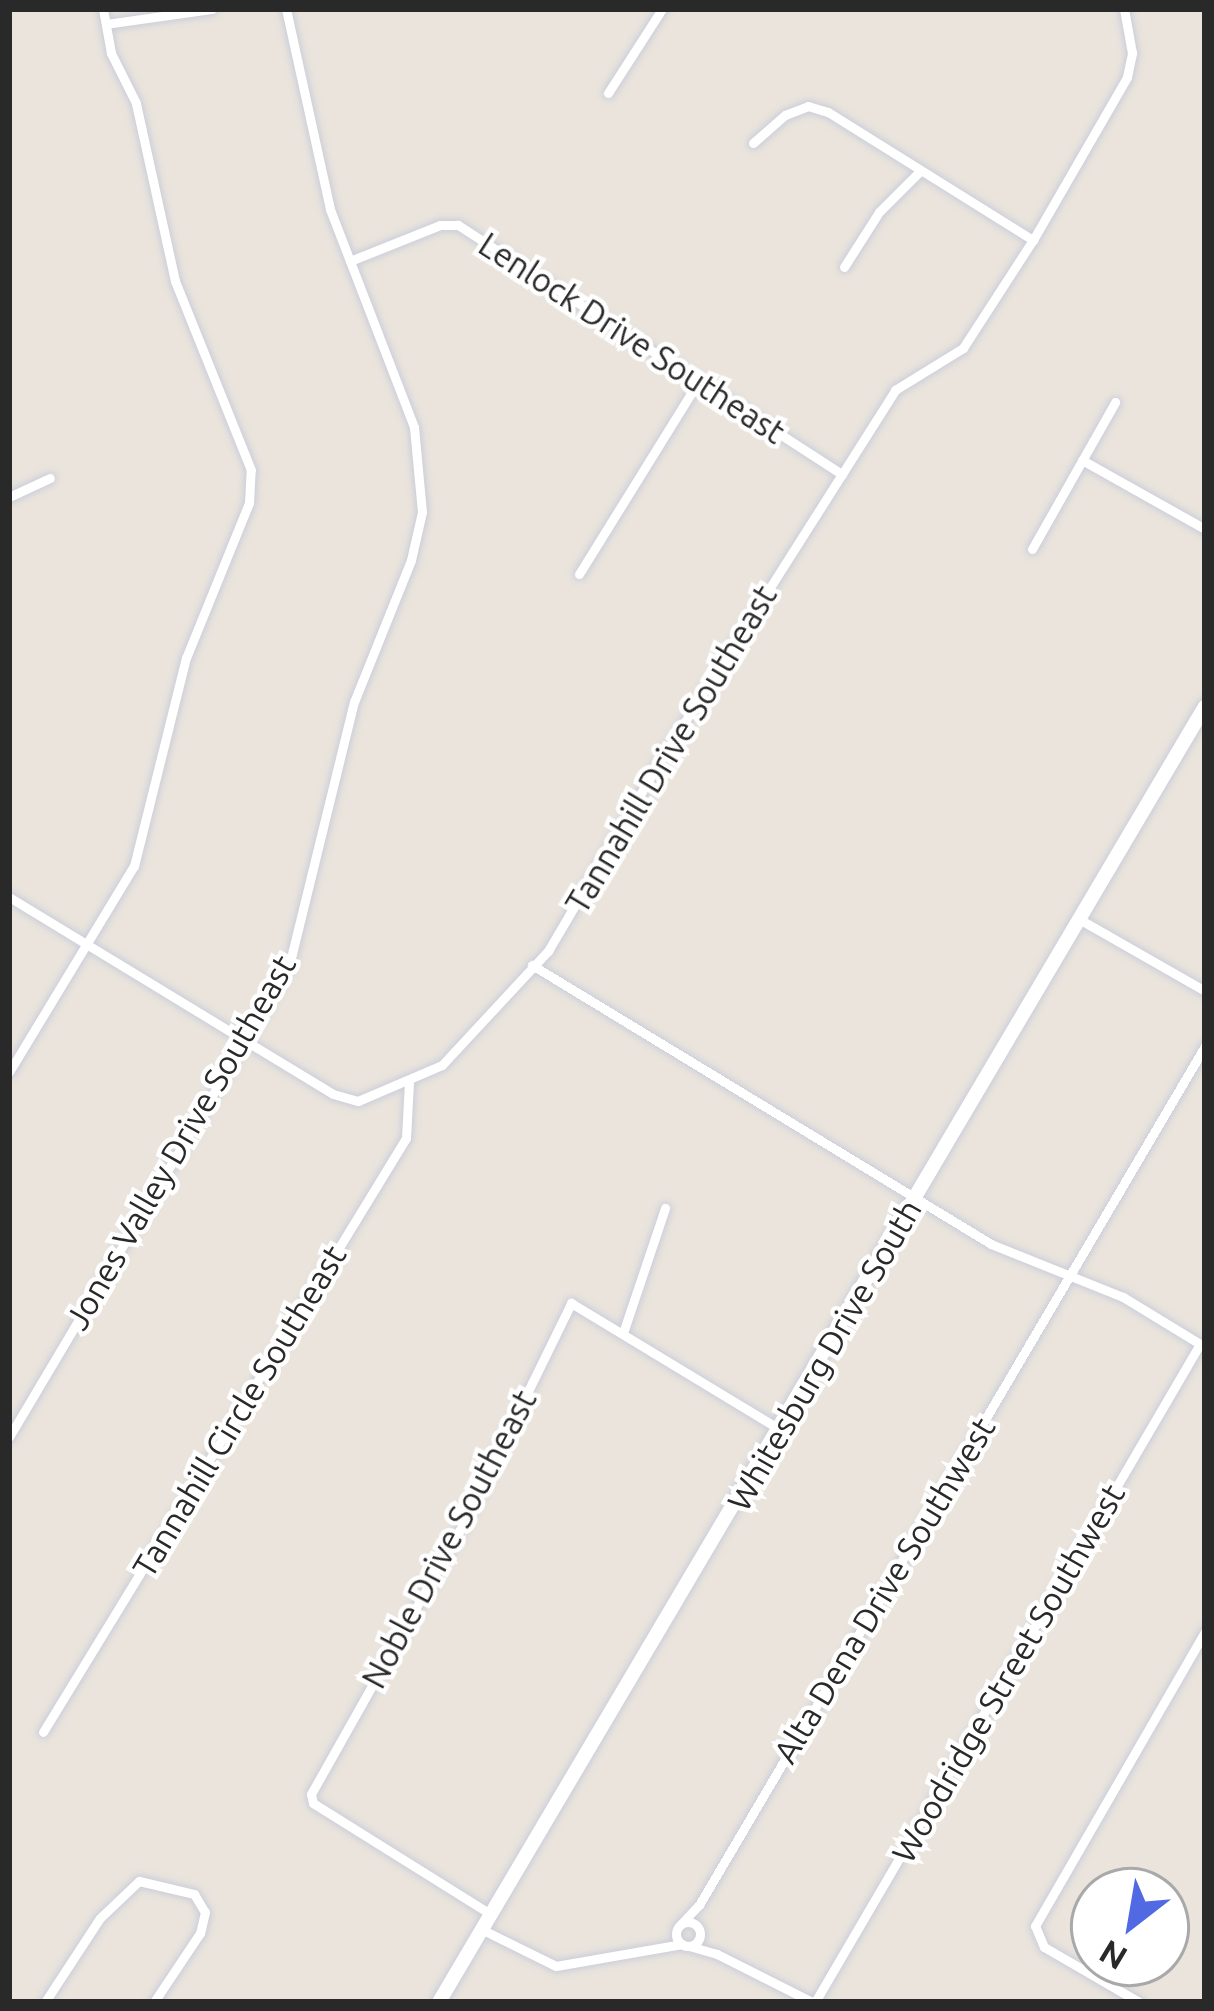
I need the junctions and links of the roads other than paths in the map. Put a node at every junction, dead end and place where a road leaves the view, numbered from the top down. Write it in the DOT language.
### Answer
graph roads {
  1 [pos="103,9"];
  2 [pos="212,9"];
  3 [pos="286,9"];
  4 [pos="662,9"];
  5 [pos="1124,9"];
  6 [pos="106,24"];
  7 [pos="608,93"];
  8 [pos="753,143"];
  9 [pos="920,171"];
  10 [pos="1033,240"];
  11 [pos="350,260"];
  12 [pos="844,267"];
  13 [pos="698,382"];
  14 [pos="1115,402"];
  15 [pos="1082,460"];
  16 [pos="842,474"];
  17 [pos="50,478"];
  18 [pos="9,497"];
  19 [pos="1205,529"];
  20 [pos="1032,549"];
  21 [pos="579,574"];
  22 [pos="1205,706"];
  23 [pos="9,897"];
  24 [pos="1079,919"];
  25 [pos="87,946"];
  26 [pos="532,965"];
  27 [pos="1205,991"];
  28 [pos="243,1040"];
  29 [pos="1205,1046"];
  30 [pos="9,1072"];
  31 [pos="409,1082"];
  32 [pos="915,1199"];
  33 [pos="664,1208"];
  34 [pos="1070,1276"];
  35 [pos="623,1333"];
  36 [pos="1203,1345"];
  37 [pos="780,1429"];
  38 [pos="9,1437"];
  39 [pos="1205,1631"];
  40 [pos="43,1732"];
  41 [pos="699,1904"];
  42 [pos="492,1915"];
  43 [pos="678,1927"];
  44 [pos="483,1930"];
  45 [pos="699,1932"];
  46 [pos="685,1945"];
  47 [pos="650,1946"];
  48 [pos="718,1954"];
  49 [pos="45,2002"];
  50 [pos="154,2002"];
  51 [pos="440,2002"];
  52 [pos="813,2002"];
  53 [pos="1139,2002"];
  1 -- 6 [label="street"];
  2 -- 6 [label="street"];
  3 -- 11 [label="street, Jones Valley Drive Southeast"];
  4 -- 7 [label="street"];
  5 -- 10 [label="street, Tannahill Drive Southeast"];
  6 -- 25 [label="street"];
  8 -- 9 [label="street"];
  9 -- 10 [label="street"];
  9 -- 12 [label="street"];
  10 -- 16 [label="street, Tannahill Drive Southeast"];
  11 -- 13 [label="street, Lenlock Drive Southeast"];
  11 -- 28 [label="street, Jones Valley Drive Southeast"];
  13 -- 16 [label="street, Lenlock Drive Southeast"];
  13 -- 21 [label="street"];
  14 -- 15 [label="street"];
  15 -- 19 [label="street"];
  15 -- 20 [label="street"];
  16 -- 26 [label="street, Tannahill Drive Southeast"];
  17 -- 18 [label="street"];
  22 -- 24 [label="main road, Whitesburg Drive South"];
  23 -- 25 [label="street, Tannahill Drive Southeast"];
  24 -- 27 [label="street"];
  24 -- 32 [label="main road, Whitesburg Drive South"];
  25 -- 28 [label="street, Tannahill Drive Southeast"];
  25 -- 30 [label="street"];
  26 -- 31 [label="street, Tannahill Drive Southeast"];
  26 -- 32 [label="street"];
  28 -- 31 [label="street, Tannahill Drive Southeast"];
  28 -- 38 [label="street, Jones Valley Drive Southeast"];
  29 -- 34 [label="street, Alta Dena Drive Southwest"];
  31 -- 40 [label="street, Tannahill Circle Southeast"];
  32 -- 34 [label="street"];
  32 -- 37 [label="main road, Whitesburg Drive South"];
  33 -- 35 [label="street"];
  34 -- 36 [label="street"];
  34 -- 41 [label="street, Alta Dena Drive Southwest"];
  35 -- 37 [label="street, Noble Drive Southeast"];
  35 -- 42 [label="street, Noble Drive Southeast"];
  36 -- 52 [label="street, Woodridge Street Southwest"];
  37 -- 42 [label="main road, Whitesburg Drive South"];
  39 -- 53 [label="street"];
  41 -- 43 [label="street, Alta Dena Drive Southwest"];
  41 -- 45 [label="street, Alta Dena Drive Southwest"];
  42 -- 44 [label="main road, Whitesburg Drive South"];
  43 -- 45 [label="street"];
  43 -- 46 [label="street"];
  43 -- 47 [label="street, Alta Dena Drive Southwest"];
  44 -- 47 [label="street"];
  44 -- 51 [label="main road, Whitesburg Drive South"];
  45 -- 46 [label="street"];
  45 -- 48 [label="street"];
  46 -- 47 [label="street"];
  46 -- 48 [label="street"];
  48 -- 52 [label="street"];
  49 -- 50 [label="street"];
}
